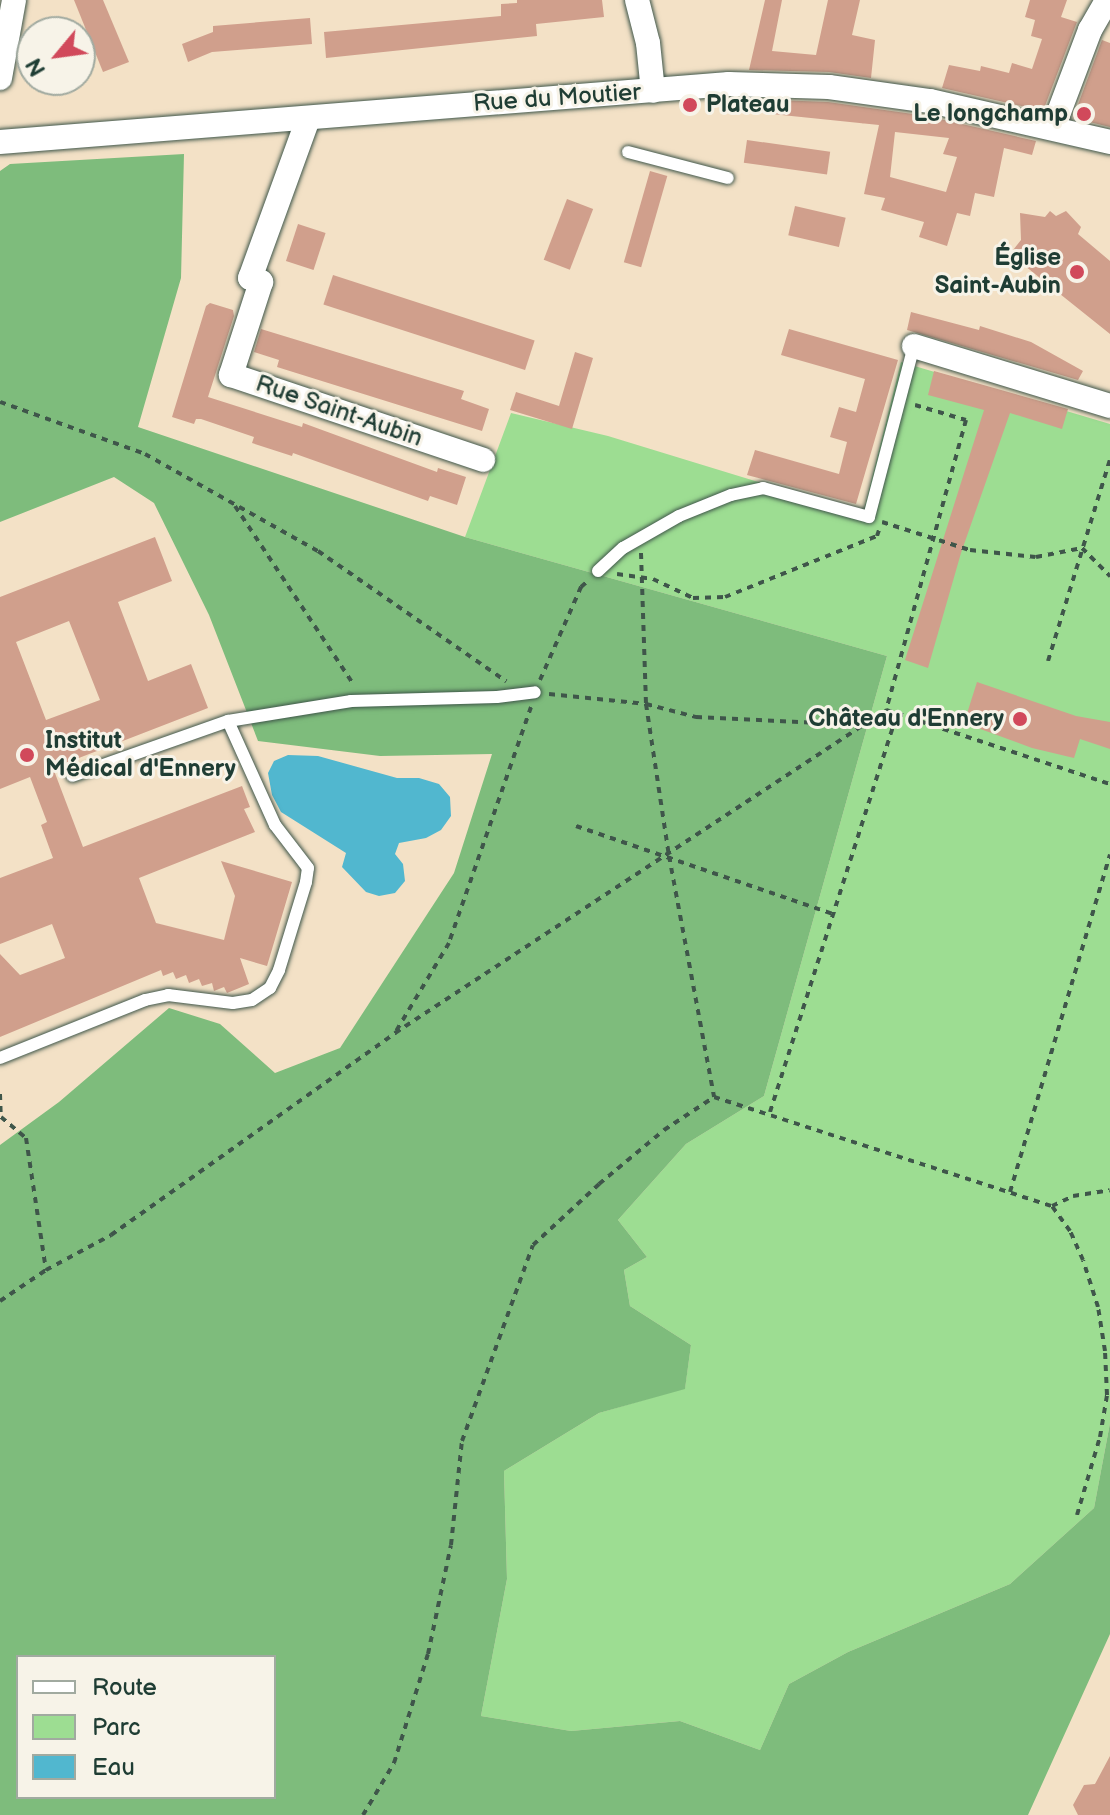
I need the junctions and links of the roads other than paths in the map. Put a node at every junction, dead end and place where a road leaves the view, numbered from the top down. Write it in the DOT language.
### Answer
graph roads {
  1 [pos="14,0"];
  2 [pos="637,0"];
  3 [pos="1107,0"];
  4 [pos="0,78"];
  5 [pos="653,91"];
  6 [pos="308,119"];
  7 [pos="1053,128"];
  8 [pos="0,142"];
  9 [pos="1110,142"];
  10 [pos="628,152"];
  11 [pos="728,178"];
  12 [pos="914,346"];
  13 [pos="1110,406"];
  14 [pos="483,460"];
  15 [pos="598,571"];
  16 [pos="530,693"];
  17 [pos="228,721"];
  18 [pos="72,776"];
  19 [pos="0,1058"];
  1 -- 4 [label="street"];
  2 -- 5 [label="street"];
  3 -- 7 [label="street"];
  5 -- 6 [label="street, Rue du Moutier"];
  5 -- 7 [label="street, Rue du Moutier"];
  6 -- 8 [label="street, Rue du Moutier"];
  6 -- 14 [label="street, Rue Saint-Aubin"];
  7 -- 9 [label="street, Rue du Moutier"];
  10 -- 11 [label="lane"];
  12 -- 13 [label="street"];
  12 -- 15 [label="lane"];
  16 -- 17 [label="lane"];
  17 -- 18 [label="lane"];
  17 -- 19 [label="lane"];
}
